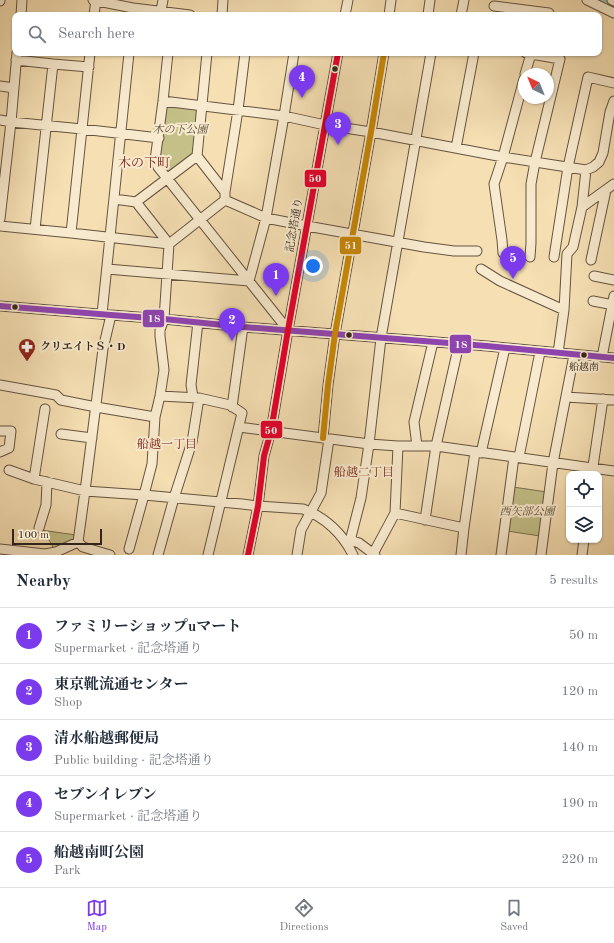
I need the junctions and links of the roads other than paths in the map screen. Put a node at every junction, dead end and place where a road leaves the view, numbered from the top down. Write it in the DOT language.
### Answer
graph roads {
  1 [pos="22,0"];
  2 [pos="95,0"];
  3 [pos="163,0"];
  4 [pos="223,0"];
  5 [pos="348,0"];
  6 [pos="391,0"];
  7 [pos="430,0"];
  8 [pos="464,0"];
  9 [pos="587,0"];
  10 [pos="495,7"];
  11 [pos="133,11"];
  12 [pos="161,11"];
  13 [pos="21,12"];
  14 [pos="94,12"];
  15 [pos="165,12"];
  16 [pos="222,12"];
  17 [pos="346,12"];
  18 [pos="390,12"];
  19 [pos="428,12"];
  20 [pos="461,12"];
  21 [pos="540,12"];
  22 [pos="614,13"];
  23 [pos="90,56"];
  24 [pos="129,56"];
  25 [pos="168,56"];
  26 [pos="207,56"];
  27 [pos="245,56"];
  28 [pos="294,56"];
  29 [pos="337,56"];
  30 [pos="384,56"];
  31 [pos="430,56"];
  32 [pos="473,56"];
  33 [pos="528,56"];
  34 [pos="541,56"];
  35 [pos="17,57"];
  36 [pos="53,64"];
  37 [pos="89,67"];
  38 [pos="526,68"];
  39 [pos="614,83"];
  40 [pos="0,86"];
  41 [pos="14,88"];
  42 [pos="163,101"];
  43 [pos="518,101"];
  44 [pos="614,101"];
  45 [pos="202,106"];
  46 [pos="238,110"];
  47 [pos="284,116"];
  48 [pos="0,120"];
  49 [pos="11,122"];
  50 [pos="325,125"];
  51 [pos="47,126"];
  52 [pos="82,129"];
  53 [pos="371,132"];
  54 [pos="121,134"];
  55 [pos="158,138"];
  56 [pos="415,140"];
  57 [pos="456,148"];
  58 [pos="197,156"];
  59 [pos="503,157"];
  60 [pos="535,162"];
  61 [pos="568,167"];
  62 [pos="586,170"];
  63 [pos="167,178"];
  64 [pos="614,184"];
  65 [pos="606,190"];
  66 [pos="2,192"];
  67 [pos="225,196"];
  68 [pos="114,199"];
  69 [pos="136,202"];
  70 [pos="582,207"];
  71 [pos="266,218"];
  72 [pos="0,219"];
  73 [pos="201,220"];
  74 [pos="0,226"];
  75 [pos="307,226"];
  76 [pos="35,229"];
  77 [pos="71,233"];
  78 [pos="353,234"];
  79 [pos="110,237"];
  80 [pos="397,242"];
  81 [pos="169,244"];
  82 [pos="477,251"];
  83 [pos="503,253"];
  84 [pos="530,257"];
  85 [pos="554,257"];
  86 [pos="591,260"];
  87 [pos="106,269"];
  88 [pos="481,269"];
  89 [pos="167,274"];
  90 [pos="594,276"];
  91 [pos="614,280"];
  92 [pos="249,281"];
  93 [pos="593,301"];
  94 [pos="613,302"];
  95 [pos="0,306"];
  96 [pos="564,310"];
  97 [pos="106,315"];
  98 [pos="164,319"];
  99 [pos="198,322"];
  100 [pos="243,326"];
  101 [pos="288,330"];
  102 [pos="335,334"];
  103 [pos="381,338"];
  104 [pos="433,342"];
  105 [pos="459,344"];
  106 [pos="505,348"];
  107 [pos="540,352"];
  108 [pos="558,353"];
  109 [pos="574,355"];
  110 [pos="602,357"];
  111 [pos="614,358"];
  112 [pos="0,385"];
  113 [pos="160,396"];
  114 [pos="566,397"];
  115 [pos="196,398"];
  116 [pos="603,399"];
  117 [pos="614,400"];
  118 [pos="96,407"];
  119 [pos="232,407"];
  120 [pos="45,409"];
  121 [pos="155,417"];
  122 [pos="239,427"];
  123 [pos="0,431"];
  124 [pos="271,431"];
  125 [pos="61,434"];
  126 [pos="92,438"];
  127 [pos="326,438"];
  128 [pos="369,444"];
  129 [pos="398,446"];
  130 [pos="417,446"];
  131 [pos="436,446"];
  132 [pos="0,452"];
  133 [pos="478,452"];
  134 [pos="517,457"];
  135 [pos="554,463"];
  136 [pos="9,470"];
  137 [pos="592,471"];
  138 [pos="602,471"];
  139 [pos="614,471"];
  140 [pos="34,479"];
  141 [pos="47,482"];
  142 [pos="85,491"];
  143 [pos="144,495"];
  144 [pos="174,498"];
  145 [pos="220,502"];
  146 [pos="258,506"];
  147 [pos="310,512"];
  148 [pos="395,513"];
  149 [pos="425,520"];
  150 [pos="39,528"];
  151 [pos="464,528"];
  152 [pos="347,541"];
  153 [pos="78,542"];
  154 [pos="584,543"];
  155 [pos="0,549"];
  156 [pos="129,549"];
  157 [pos="374,554"];
  158 [pos="110,555"];
  159 [pos="158,555"];
  160 [pos="208,555"];
  161 [pos="248,555"];
  162 [pos="297,555"];
  163 [pos="353,555"];
  164 [pos="461,555"];
  165 [pos="501,555"];
  166 [pos="541,555"];
  167 [pos="582,555"];
  1 -- 13 [label="street"];
  2 -- 11 [label="street"];
  2 -- 14 [label="street"];
  3 -- 12 [label="street"];
  4 -- 16 [label="street"];
  5 -- 17 [label="street"];
  6 -- 18 [label="street"];
  7 -- 19 [label="street"];
  8 -- 20 [label="street"];
  9 -- 22 [label="street"];
  10 -- 21 [label="street"];
  11 -- 12 [label="street"];
  12 -- 15 [label="street"];
  23 -- 37 [label="street"];
  24 -- 54 [label="street"];
  25 -- 42 [label="street"];
  26 -- 45 [label="street"];
  27 -- 46 [label="street"];
  28 -- 47 [label="street"];
  29 -- 50 [label="street, 記念塔通り"];
  30 -- 53 [label="street"];
  31 -- 56 [label="street"];
  32 -- 57 [label="street"];
  33 -- 38 [label="street"];
  34 -- 60 [label="street"];
  35 -- 36 [label="street"];
  35 -- 41 [label="street"];
  36 -- 37 [label="street"];
  36 -- 51 [label="street"];
  37 -- 52 [label="street"];
  39 -- 61 [label="street"];
  40 -- 41 [label="street"];
  41 -- 49 [label="street"];
  42 -- 45 [label="street"];
  42 -- 55 [label="street"];
  43 -- 59 [label="street"];
  44 -- 62 [label="street"];
  45 -- 46 [label="street"];
  45 -- 58 [label="street"];
  46 -- 47 [label="street"];
  46 -- 67 [label="street"];
  47 -- 50 [label="street"];
  47 -- 71 [label="street"];
  48 -- 49 [label="street"];
  49 -- 51 [label="street"];
  49 -- 66 [label="street"];
  50 -- 53 [label="street"];
  50 -- 75 [label="street, 記念塔通り"];
  51 -- 52 [label="street"];
  51 -- 76 [label="street"];
  52 -- 54 [label="street"];
  52 -- 77 [label="street"];
  53 -- 56 [label="street"];
  53 -- 78 [label="street"];
  54 -- 55 [label="street"];
  54 -- 68 [label="street"];
  55 -- 63 [label="street"];
  56 -- 57 [label="street"];
  56 -- 80 [label="street"];
  57 -- 59 [label="street"];
  58 -- 63 [label="street"];
  58 -- 67 [label="street"];
  59 -- 60 [label="street"];
  59 -- 83 [label="street"];
  60 -- 61 [label="street"];
  60 -- 84 [label="street"];
  61 -- 62 [label="street"];
  61 -- 85 [label="street"];
  62 -- 70 [label="street"];
  63 -- 69 [label="street"];
  63 -- 73 [label="street"];
  64 -- 65 [label="street"];
  65 -- 70 [label="street"];
  65 -- 86 [label="street"];
  66 -- 72 [label="street"];
  67 -- 71 [label="street"];
  67 -- 73 [label="street"];
  68 -- 69 [label="street"];
  68 -- 79 [label="street"];
  69 -- 81 [label="street"];
  70 -- 96 [label="street"];
  71 -- 75 [label="street"];
  71 -- 92 [label="street"];
  73 -- 81 [label="street"];
  73 -- 92 [label="street"];
  74 -- 76 [label="street"];
  75 -- 78 [label="street"];
  75 -- 101 [label="street, 記念塔通り"];
  76 -- 77 [label="street"];
  77 -- 79 [label="street"];
  78 -- 80 [label="street"];
  78 -- 102 [label="street"];
  79 -- 81 [label="street"];
  79 -- 87 [label="street"];
  80 -- 82 [label="street"];
  80 -- 103 [label="street"];
  81 -- 89 [label="street"];
  87 -- 89 [label="street"];
  87 -- 97 [label="street"];
  88 -- 96 [label="street"];
  89 -- 92 [label="street"];
  89 -- 98 [label="street"];
  90 -- 91 [label="street"];
  92 -- 101 [label="street"];
  93 -- 94 [label="street"];
  94 -- 110 [label="street"];
  95 -- 97 [label="street"];
  96 -- 108 [label="street"];
  97 -- 98 [label="street"];
  97 -- 118 [label="street"];
  98 -- 99 [label="street"];
  98 -- 113 [label="street"];
  99 -- 100 [label="street"];
  99 -- 115 [label="street"];
  100 -- 101 [label="street"];
  100 -- 119 [label="street"];
  101 -- 102 [label="street"];
  101 -- 124 [label="street, 記念塔通り"];
  102 -- 103 [label="street"];
  102 -- 127 [label="street"];
  103 -- 104 [label="street"];
  103 -- 128 [label="street"];
  104 -- 105 [label="street"];
  104 -- 130 [label="street"];
  105 -- 106 [label="street"];
  105 -- 131 [label="street"];
  106 -- 107 [label="street"];
  106 -- 133 [label="street"];
  107 -- 108 [label="street"];
  107 -- 134 [label="street"];
  108 -- 109 [label="street"];
  109 -- 110 [label="street"];
  109 -- 114 [label="street"];
  110 -- 111 [label="street"];
  112 -- 118 [label="street"];
  113 -- 115 [label="street"];
  113 -- 121 [label="street"];
  114 -- 116 [label="street"];
  114 -- 135 [label="street"];
  115 -- 119 [label="street"];
  115 -- 144 [label="street"];
  116 -- 117 [label="street"];
  116 -- 137 [label="street"];
  118 -- 121 [label="street"];
  118 -- 126 [label="street"];
  119 -- 122 [label="street"];
  120 -- 140 [label="street"];
  121 -- 143 [label="street"];
  122 -- 124 [label="street"];
  122 -- 145 [label="street"];
  123 -- 132 [label="street"];
  124 -- 127 [label="street"];
  124 -- 146 [label="street, 記念塔通り"];
  125 -- 126 [label="street"];
  126 -- 142 [label="street"];
  127 -- 128 [label="street"];
  127 -- 147 [label="street"];
  128 -- 129 [label="street"];
  128 -- 152 [label="street"];
  129 -- 130 [label="street"];
  129 -- 148 [label="street"];
  130 -- 131 [label="street"];
  131 -- 133 [label="street"];
  131 -- 149 [label="street"];
  133 -- 134 [label="street"];
  133 -- 151 [label="street"];
  134 -- 135 [label="street"];
  134 -- 165 [label="street"];
  135 -- 137 [label="street"];
  135 -- 166 [label="street"];
  136 -- 140 [label="street"];
  138 -- 139 [label="street"];
  140 -- 141 [label="street"];
  141 -- 142 [label="street"];
  141 -- 150 [label="street"];
  142 -- 143 [label="street"];
  142 -- 153 [label="street"];
  143 -- 144 [label="street"];
  143 -- 156 [label="street"];
  144 -- 145 [label="street"];
  144 -- 159 [label="street"];
  145 -- 146 [label="street"];
  145 -- 160 [label="street"];
  146 -- 147 [label="street"];
  146 -- 161 [label="street, 記念塔通り"];
  147 -- 152 [label="street"];
  147 -- 162 [label="street"];
  148 -- 149 [label="street"];
  148 -- 157 [label="street"];
  149 -- 151 [label="street"];
  151 -- 164 [label="street"];
  152 -- 157 [label="street"];
  152 -- 163 [label="street"];
  153 -- 155 [label="street"];
  153 -- 158 [label="street"];
  154 -- 167 [label="street"];
}
